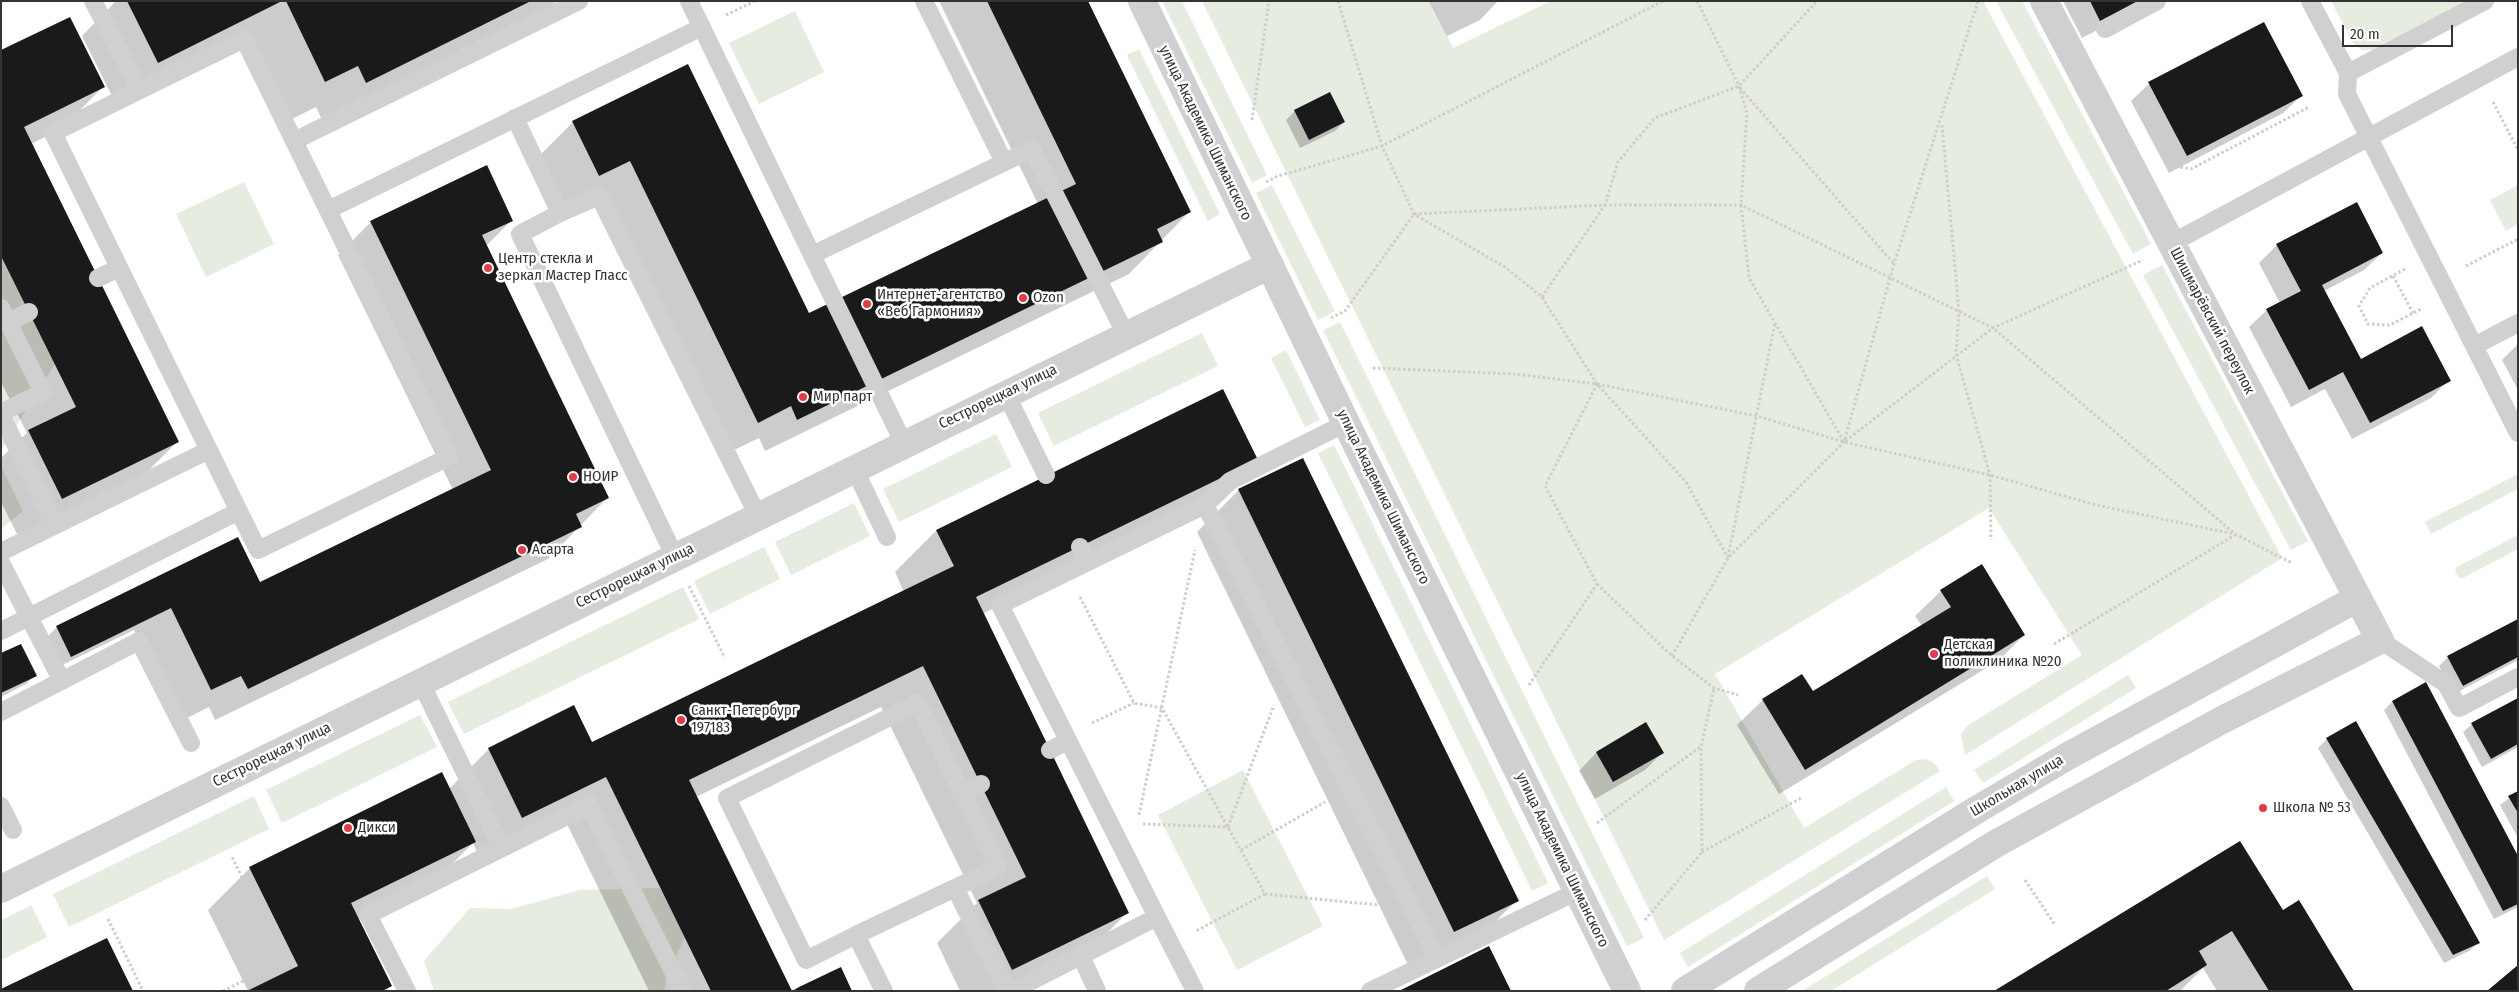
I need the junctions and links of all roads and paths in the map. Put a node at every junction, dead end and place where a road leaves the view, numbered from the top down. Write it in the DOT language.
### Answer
graph roads {
  1 [pos="93,1"];
  2 [pos="579,1"];
  3 [pos="689,1"];
  4 [pos="924,1"];
  5 [pos="1142,1"];
  6 [pos="1269,1"];
  7 [pos="1338,1"];
  8 [pos="1663,1"];
  9 [pos="1697,1"];
  10 [pos="1817,1"];
  11 [pos="1978,1"];
  12 [pos="2044,1"];
  13 [pos="2157,1"];
  14 [pos="2310,1"];
  15 [pos="2485,1"];
  16 [pos="702,27"];
  17 [pos="2104,29"];
  18 [pos="2518,57"];
  19 [pos="2348,73"];
  20 [pos="2480,78"];
  21 [pos="1739,86"];
  22 [pos="140,90"];
  23 [pos="2142,91"];
  24 [pos="2309,107"];
  25 [pos="515,118"];
  26 [pos="1252,120"];
  27 [pos="1941,122"];
  28 [pos="2368,136"];
  29 [pos="294,141"];
  30 [pos="1382,146"];
  31 [pos="2518,150"];
  32 [pos="1004,162"];
  33 [pos="1264,184"];
  34 [pos="1741,205"];
  35 [pos="1605,206"];
  36 [pos="328,210"];
  37 [pos="560,213"];
  38 [pos="1414,214"];
  39 [pos="2518,239"];
  40 [pos="2172,243"];
  41 [pos="812,255"];
  42 [pos="2429,257"];
  43 [pos="1894,264"];
  44 [pos="1270,265"];
  45 [pos="119,268"];
  46 [pos="2393,276"];
  47 [pos="98,278"];
  48 [pos="1890,279"];
  49 [pos="2444,287"];
  50 [pos="1542,296"];
  51 [pos="29,312"];
  52 [pos="1959,312"];
  53 [pos="2413,313"];
  54 [pos="5,315"];
  55 [pos="1330,319"];
  56 [pos="1775,323"];
  57 [pos="2518,323"];
  58 [pos="1993,328"];
  59 [pos="1126,335"];
  60 [pos="2474,346"];
  61 [pos="1956,354"];
  62 [pos="1373,368"];
  63 [pos="1597,384"];
  64 [pos="1006,394"];
  65 [pos="1,414"];
  66 [pos="1757,416"];
  67 [pos="1346,423"];
  68 [pos="2518,433"];
  69 [pos="1844,442"];
  70 [pos="904,444"];
  71 [pos="209,450"];
  72 [pos="854,468"];
  73 [pos="1990,475"];
  74 [pos="1046,476"];
  75 [pos="1204,505"];
  76 [pos="239,511"];
  77 [pos="758,516"];
  78 [pos="55,525"];
  79 [pos="2235,534"];
  80 [pos="887,537"];
  81 [pos="1991,540"];
  82 [pos="1,552"];
  83 [pos="675,557"];
  84 [pos="1728,558"];
  85 [pos="1,563"];
  86 [pos="2292,563"];
  87 [pos="1067,572"];
  88 [pos="1597,584"];
  89 [pos="2358,598"];
  90 [pos="28,618"];
  91 [pos="1,631"];
  92 [pos="2380,640"];
  93 [pos="2054,644"];
  94 [pos="1672,656"];
  95 [pos="725,658"];
  96 [pos="1288,668"];
  97 [pos="2518,677"];
  98 [pos="62,680"];
  99 [pos="420,681"];
  100 [pos="1529,685"];
  101 [pos="1714,688"];
  102 [pos="1738,695"];
  103 [pos="1134,703"];
  104 [pos="1162,708"];
  105 [pos="1,712"];
  106 [pos="1068,741"];
  107 [pos="191,743"];
  108 [pos="1701,747"];
  109 [pos="1050,750"];
  110 [pos="981,784"];
  111 [pos="1350,788"];
  112 [pos="961,793"];
  113 [pos="1801,798"];
  114 [pos="1,806"];
  115 [pos="1597,823"];
  116 [pos="1228,827"];
  117 [pos="14,830"];
  118 [pos="502,848"];
  119 [pos="1241,850"];
  120 [pos="1702,852"];
  121 [pos="232,858"];
  122 [pos="2025,880"];
  123 [pos="955,888"];
  124 [pos="1,889"];
  125 [pos="1578,891"];
  126 [pos="1265,894"];
  127 [pos="1412,909"];
  128 [pos="1157,917"];
  129 [pos="108,919"];
  130 [pos="1645,920"];
  131 [pos="1213,922"];
  132 [pos="2055,925"];
  133 [pos="856,935"];
  134 [pos="1081,956"];
  135 [pos="1438,958"];
  136 [pos="143,991"];
  137 [pos="223,991"];
  138 [pos="407,991"];
  139 [pos="683,991"];
  140 [pos="884,991"];
  141 [pos="1007,991"];
  142 [pos="1012,991"];
  143 [pos="1097,991"];
  144 [pos="1195,991"];
  145 [pos="1370,991"];
  146 [pos="1627,991"];
  147 [pos="1685,991"];
  148 [pos="1758,991"];
  1 -- 22 [label="lane"];
  2 -- 29 [label="lane"];
  3 -- 16 [label="lane"];
  4 -- 32 [label="lane"];
  5 -- 44 [label="street, улица Академика Шиманского"];
  6 -- 26 [label="path"];
  7 -- 30 [label="path"];
  8 -- 30 [label="path"];
  9 -- 21 [label="path"];
  10 -- 21 [label="path"];
  11 -- 27 [label="path"];
  12 -- 40 [label="street, Шишмарёвский переулок"];
  13 -- 17 [label="lane"];
  14 -- 19 [label="lane"];
  15 -- 19 [label="lane"];
  16 -- 25 [label="lane"];
  16 -- 41 [label="lane"];
  18 -- 20 [label="lane"];
  19 -- 28 [label="lane"];
  20 -- 28 [label="lane"];
  20 -- 31 [label="path"];
  21 -- 34 [label="path"];
  21 -- 35 [label="path"];
  21 -- 43 [label="path"];
  22 -- 29 [label="lane"];
  22 -- 45 [label="lane"];
  23 -- 24 [label="path"];
  25 -- 36 [label="lane"];
  25 -- 37 [label="lane"];
  27 -- 43 [label="path"];
  27 -- 52 [label="path"];
  28 -- 40 [label="lane"];
  28 -- 42 [label="lane"];
  29 -- 36 [label="lane"];
  30 -- 33 [label="path"];
  30 -- 38 [label="path"];
  32 -- 41 [label="lane"];
  32 -- 59 [label="lane"];
  34 -- 35 [label="path"];
  34 -- 48 [label="path"];
  34 -- 56 [label="path"];
  35 -- 38 [label="path"];
  35 -- 50 [label="path"];
  36 -- 76 [label="lane"];
  37 -- 77 [label="lane"];
  37 -- 83 [label="lane"];
  38 -- 50 [label="path"];
  38 -- 55 [label="path"];
  39 -- 49 [label="path"];
  40 -- 58 [label="path"];
  40 -- 89 [label="street, Шишмарёвский переулок"];
  41 -- 70 [label="lane"];
  42 -- 46 [label="path"];
  42 -- 49 [label="lane"];
  43 -- 48 [label="path"];
  44 -- 59 [label="street, Сестрорецкая улица"];
  44 -- 67 [label="street, улица Академика Шиманского"];
  45 -- 47 [label="lane"];
  45 -- 71 [label="lane"];
  46 -- 53 [label="path"];
  46 -- 53 [label="path"];
  48 -- 52 [label="path"];
  48 -- 69 [label="path"];
  49 -- 53 [label="path"];
  49 -- 60 [label="lane"];
  50 -- 63 [label="path"];
  51 -- 54 [label="lane"];
  52 -- 58 [label="path"];
  52 -- 61 [label="path"];
  54 -- 65 [label="lane"];
  56 -- 66 [label="path"];
  56 -- 69 [label="path"];
  57 -- 60 [label="lane"];
  58 -- 61 [label="path"];
  58 -- 79 [label="path"];
  59 -- 64 [label="street, Сестрорецкая улица"];
  60 -- 68 [label="lane"];
  61 -- 69 [label="path"];
  61 -- 73 [label="path"];
  62 -- 63 [label="path"];
  63 -- 66 [label="path"];
  63 -- 84 [label="path"];
  63 -- 88 [label="path"];
  64 -- 70 [label="street, Сестрорецкая улица"];
  64 -- 74 [label="lane"];
  65 -- 78 [label="lane"];
  66 -- 69 [label="path"];
  66 -- 84 [label="path"];
  67 -- 75 [label="lane"];
  67 -- 125 [label="street, улица Академика Шиманского"];
  69 -- 73 [label="path"];
  69 -- 84 [label="path"];
  70 -- 72 [label="street, Сестрорецкая улица"];
  71 -- 76 [label="lane"];
  71 -- 78 [label="lane"];
  72 -- 77 [label="street, Сестрорецкая улица"];
  72 -- 80 [label="lane"];
  73 -- 79 [label="path"];
  73 -- 81 [label="path"];
  75 -- 87 [label="lane"];
  75 -- 96 [label="lane"];
  75 -- 104 [label="path"];
  76 -- 90 [label="lane"];
  77 -- 83 [label="street, Сестрорецкая улица"];
  78 -- 82 [label="lane"];
  79 -- 86 [label="path"];
  79 -- 93 [label="path"];
  83 -- 95 [label="path"];
  83 -- 99 [label="street, Сестрорецкая улица"];
  84 -- 94 [label="path"];
  85 -- 90 [label="lane"];
  87 -- 103 [label="path"];
  87 -- 106 [label="lane"];
  88 -- 94 [label="path"];
  88 -- 100 [label="path"];
  89 -- 92 [label="street, Шишмарёвский переулок"];
  89 -- 147 [label="street, Школьная улица"];
  90 -- 91 [label="lane"];
  90 -- 98 [label="lane"];
  92 -- 97 [label="lane"];
  92 -- 148 [label="street"];
  94 -- 101 [label="path"];
  96 -- 111 [label="lane"];
  96 -- 116 [label="path"];
  98 -- 105 [label="lane"];
  98 -- 107 [label="lane"];
  99 -- 118 [label="lane"];
  99 -- 124 [label="street, Сестрорецкая улица"];
  101 -- 102 [label="path"];
  101 -- 108 [label="path"];
  103 -- 104 [label="path"];
  103 -- 106 [label="path"];
  104 -- 116 [label="path"];
  104 -- 116 [label="path"];
  106 -- 109 [label="lane"];
  106 -- 128 [label="lane"];
  108 -- 115 [label="path"];
  108 -- 120 [label="path"];
  110 -- 112 [label="lane"];
  111 -- 119 [label="path"];
  111 -- 127 [label="lane"];
  112 -- 123 [label="lane"];
  112 -- 133 [label="lane"];
  113 -- 120 [label="path"];
  114 -- 117 [label="lane"];
  116 -- 119 [label="path"];
  118 -- 138 [label="lane"];
  118 -- 139 [label="lane"];
  119 -- 126 [label="path"];
  120 -- 130 [label="path"];
  121 -- 137 [label="path"];
  122 -- 132 [label="path"];
  123 -- 133 [label="lane"];
  123 -- 141 [label="lane"];
  125 -- 135 [label="lane"];
  125 -- 146 [label="street, улица Академика Шиманского"];
  126 -- 127 [label="path"];
  126 -- 131 [label="path"];
  127 -- 135 [label="lane"];
  128 -- 134 [label="lane"];
  128 -- 144 [label="lane"];
  129 -- 136 [label="path"];
  133 -- 140 [label="lane"];
  134 -- 142 [label="lane"];
  134 -- 143 [label="lane"];
  135 -- 145 [label="lane"];
}
